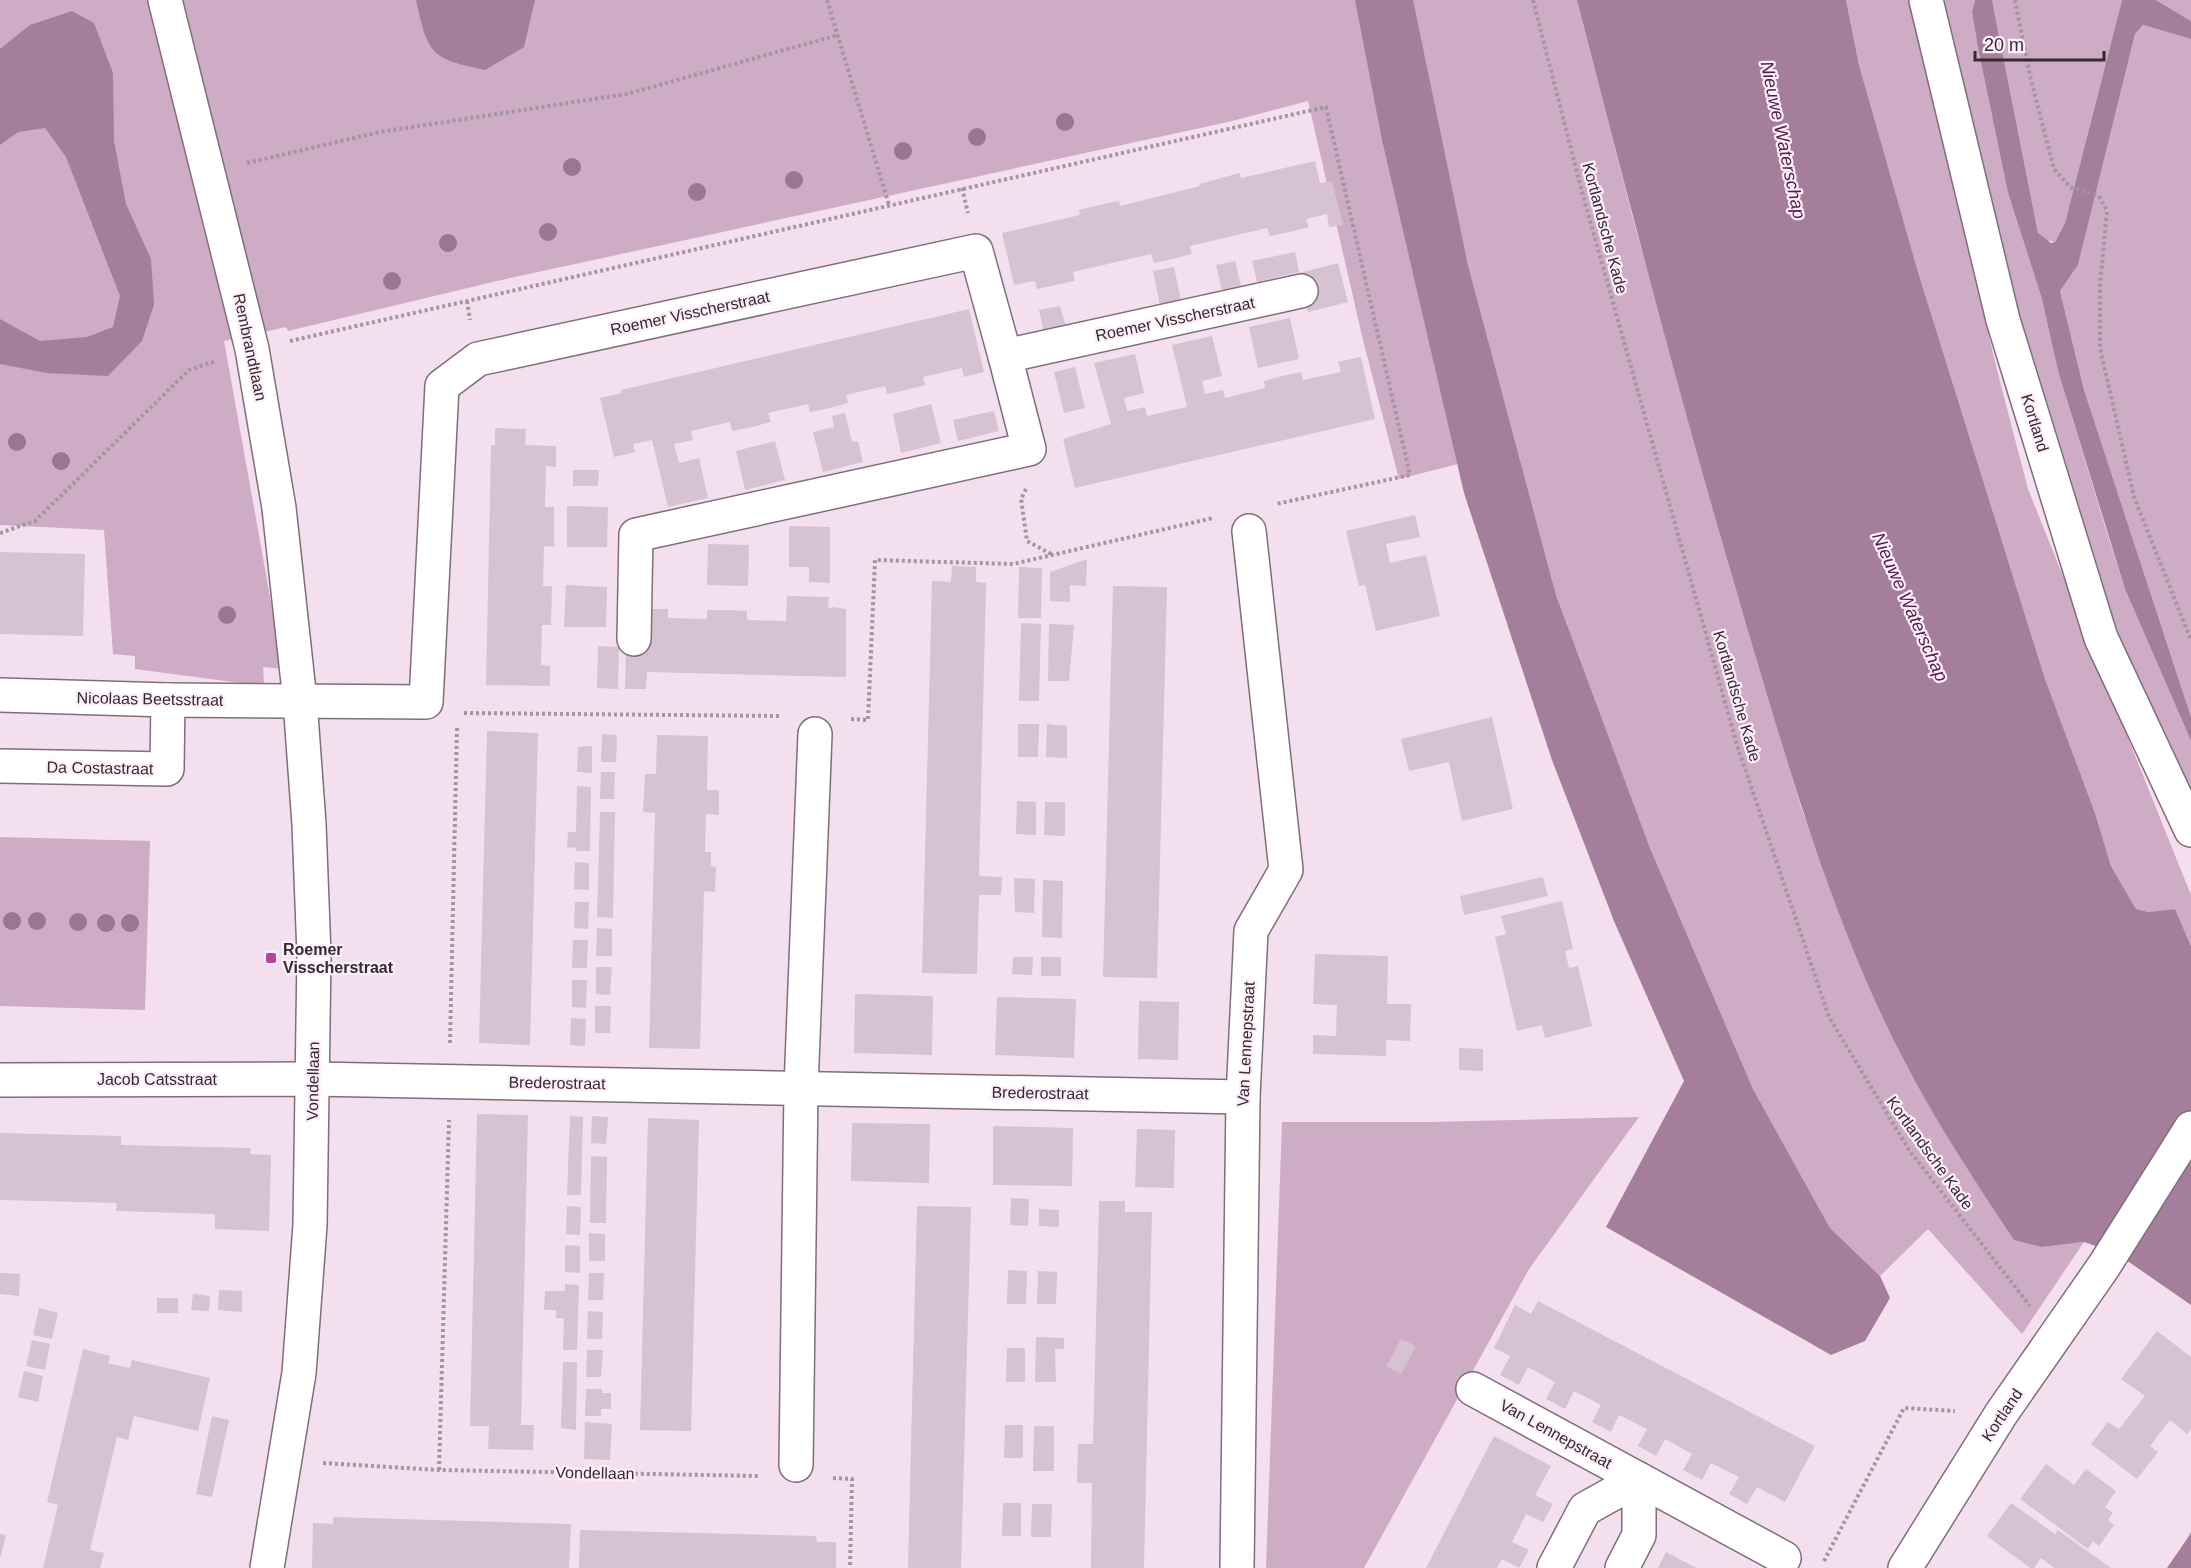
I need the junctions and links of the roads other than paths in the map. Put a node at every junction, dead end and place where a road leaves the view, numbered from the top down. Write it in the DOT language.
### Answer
graph roads {
  1 [pos="165,0"];
  2 [pos="1926,0"];
  3 [pos="1301,291"];
  4 [pos="1005,356"];
  5 [pos="1237,523"];
  6 [pos="634,639"];
  7 [pos="0,695"];
  8 [pos="168,700"];
  9 [pos="300,701"];
  10 [pos="815,725"];
  11 [pos="0,766"];
  12 [pos="2191,830"];
  13 [pos="313,1079"];
  14 [pos="0,1080"];
  15 [pos="801,1088"];
  16 [pos="1243,1097"];
  17 [pos="2191,1128"];
  18 [pos="1473,1389"];
  19 [pos="796,1471"];
  20 [pos="1639,1479"];
  21 [pos="1784,1558"];
  22 [pos="267,1568"];
  23 [pos="1237,1568"];
  24 [pos="1554,1568"];
  25 [pos="1622,1568"];
  26 [pos="1905,1568"];
  1 -- 9 [label="street, Rembrandtlaan"];
  2 -- 12 [label="street, Kortland"];
  3 -- 4 [label="street, Roemer Visscherstraat"];
  4 -- 6 [label="street"];
  4 -- 9 [label="street, Roemer Visscherstraat"];
  5 -- 16 [label="street, Van Lennepstraat"];
  7 -- 8 [label="street, Nicolaas Beetsstraat"];
  8 -- 9 [label="street, Nicolaas Beetsstraat"];
  8 -- 11 [label="street, Da Costastraat"];
  9 -- 13 [label="street, Vondellaan"];
  10 -- 15 [label="street"];
  13 -- 14 [label="street, Jacob Catsstraat"];
  13 -- 15 [label="street, Brederostraat"];
  13 -- 22 [label="street, Vondellaan"];
  15 -- 16 [label="street, Brederostraat"];
  15 -- 19 [label="street"];
  16 -- 23 [label="street, Van Lennepstraat"];
  17 -- 26 [label="street, Kortland"];
  18 -- 20 [label="street, Van Lennepstraat"];
  20 -- 21 [label="street, Van Lennepstraat"];
  20 -- 24 [label="street, Van Lennepstraat"];
  20 -- 25 [label="street"];
}
